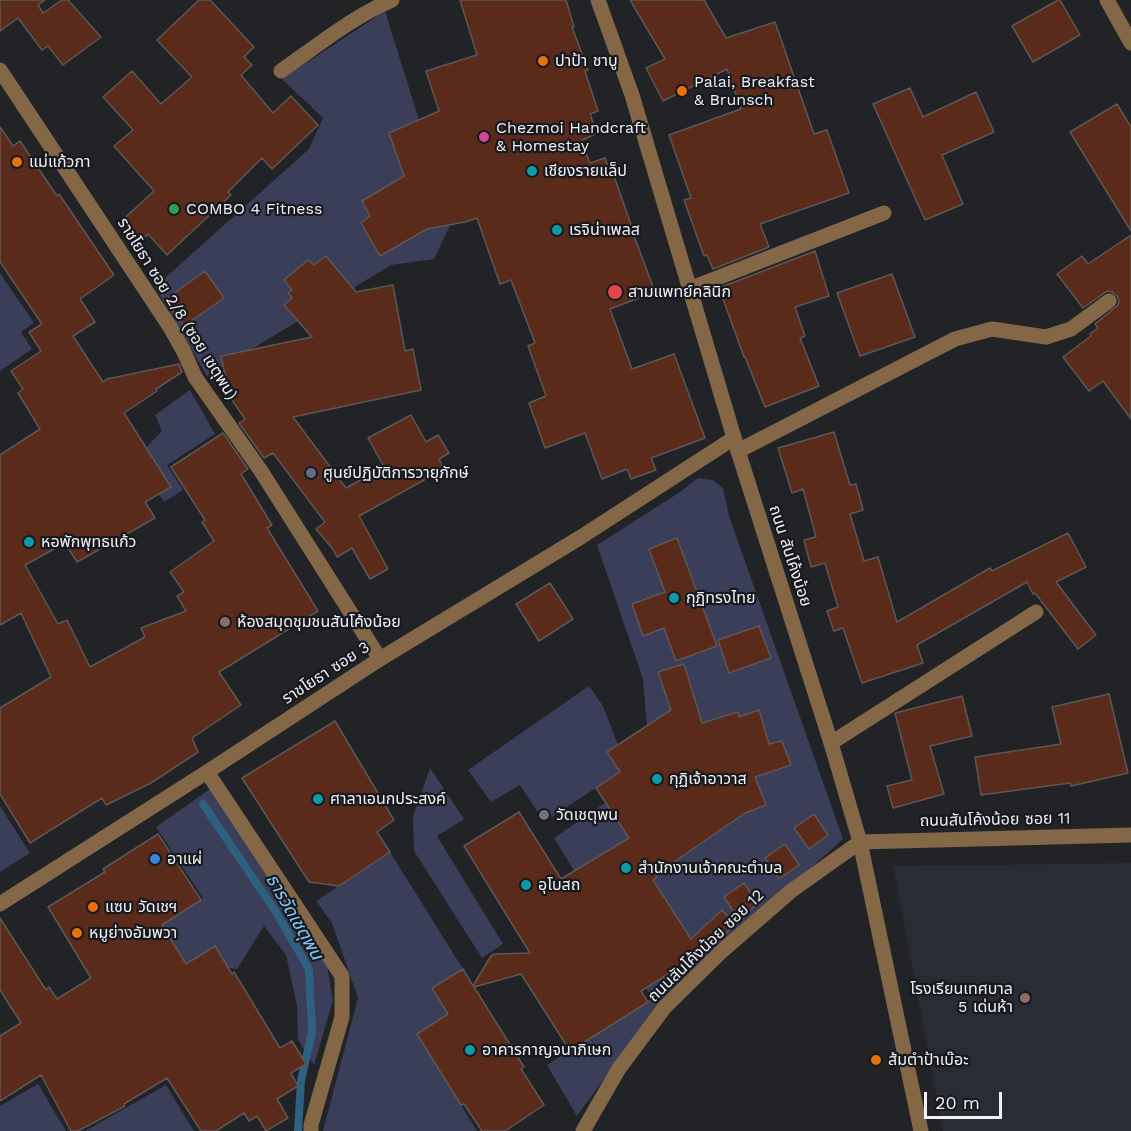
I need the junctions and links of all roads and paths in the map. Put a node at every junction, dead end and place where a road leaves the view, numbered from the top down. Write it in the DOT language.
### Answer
graph roads {
  1 [pos="392,0"];
  2 [pos="598,0"];
  3 [pos="1107,0"];
  4 [pos="1131,44"];
  5 [pos="0,70"];
  6 [pos="281,71"];
  7 [pos="884,213"];
  8 [pos="689,289"];
  9 [pos="1109,301"];
  10 [pos="736,444"];
  11 [pos="1036,612"];
  12 [pos="380,659"];
  13 [pos="831,743"];
  14 [pos="207,772"];
  15 [pos="1131,835"];
  16 [pos="860,842"];
  17 [pos="0,904"];
  18 [pos="311,1131"];
  19 [pos="583,1131"];
  20 [pos="921,1131"];
  1 -- 6 [label="street"];
  2 -- 8 [label="street, ถนน สันโค้งน้อย"];
  3 -- 4 [label="street"];
  5 -- 12 [label="street, ราชโยธา ซอย 2/8 (ซอย เชตุพน)"];
  7 -- 8 [label="street"];
  8 -- 10 [label="street, ถนน สันโค้งน้อย"];
  9 -- 10 [label="street, ราชโยธา ซอย 3"];
  10 -- 12 [label="street, ราชโยธา ซอย 3"];
  10 -- 13 [label="street, ถนน สันโค้งน้อย"];
  11 -- 13 [label="street"];
  12 -- 14 [label="street, ราชโยธา ซอย 3"];
  13 -- 16 [label="street, ถนน สันโค้งน้อย"];
  14 -- 17 [label="street, ราชโยธา ซอย 3"];
  14 -- 18 [label="street"];
  15 -- 16 [label="street, ถนนสันโค้งน้อย ซอย 11"];
  16 -- 19 [label="street, ถนนสันโค้งน้อย ซอย 12"];
  16 -- 20 [label="street, ถนน สันโค้งน้อย"];
}
